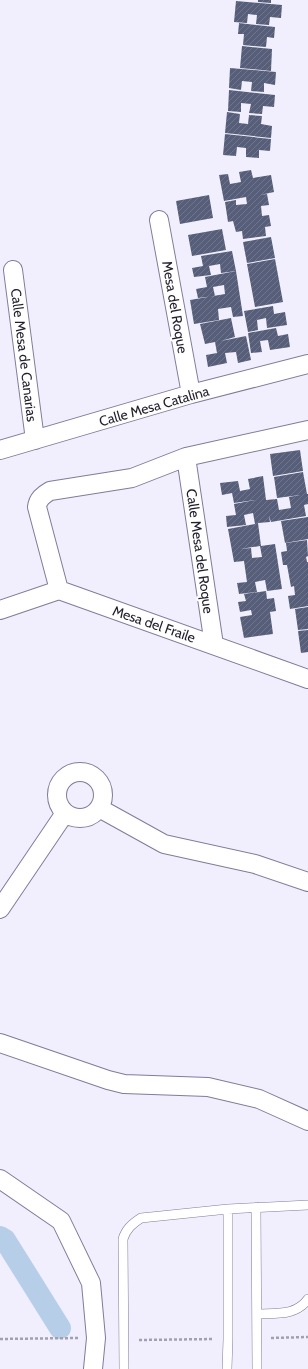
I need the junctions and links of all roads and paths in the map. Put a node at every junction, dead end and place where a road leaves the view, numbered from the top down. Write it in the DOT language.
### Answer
graph roads {
  1 [pos="159,220"];
  2 [pos="13,270"];
  3 [pos="308,364"];
  4 [pos="191,394"];
  5 [pos="308,430"];
  6 [pos="35,440"];
  7 [pos="0,450"];
  8 [pos="186,457"];
  9 [pos="59,590"];
  10 [pos="0,610"];
  11 [pos="214,645"];
  12 [pos="308,679"];
  13 [pos="99,808"];
  14 [pos="65,813"];
  15 [pos="308,882"];
  16 [pos="0,909"];
  17 [pos="0,1043"];
  18 [pos="308,1121"];
  19 [pos="0,1179"];
  20 [pos="308,1205"];
  21 [pos="256,1207"];
  22 [pos="228,1208"];
  23 [pos="308,1299"];
  24 [pos="257,1314"];
  25 [pos="308,1337"];
  26 [pos="96,1338"];
  27 [pos="0,1339"];
  28 [pos="228,1339"];
  29 [pos="257,1339"];
  30 [pos="124,1340"];
  31 [pos="93,1369"];
  32 [pos="124,1369"];
  33 [pos="227,1369"];
  34 [pos="257,1369"];
  1 -- 4 [label="street, Mesa del Roque"];
  2 -- 6 [label="street, Calle Mesa de Canarias"];
  3 -- 4 [label="street, Calle Mesa Catalina"];
  4 -- 6 [label="street, Calle Mesa Catalina"];
  5 -- 8 [label="street"];
  6 -- 7 [label="street, Calle Mesa Catalina"];
  8 -- 9 [label="street"];
  8 -- 11 [label="street, Calle Mesa del Roque"];
  9 -- 10 [label="street"];
  9 -- 11 [label="street, Mesa del Fraile"];
  11 -- 12 [label="street, Mesa del Fraile"];
  13 -- 14 [label="street"];
  13 -- 14 [label="street"];
  13 -- 15 [label="street"];
  14 -- 16 [label="street"];
  17 -- 18 [label="street"];
  19 -- 26 [label="street"];
  20 -- 21 [label="lane"];
  21 -- 22 [label="lane"];
  21 -- 24 [label="lane"];
  22 -- 28 [label="lane"];
  22 -- 30 [label="lane"];
  23 -- 24 [label="lane"];
  24 -- 29 [label="lane"];
  25 -- 29 [label="path"];
  26 -- 27 [label="path"];
  26 -- 31 [label="street"];
  28 -- 30 [label="path"];
  28 -- 33 [label="lane"];
  29 -- 34 [label="lane"];
  30 -- 32 [label="lane"];
}
